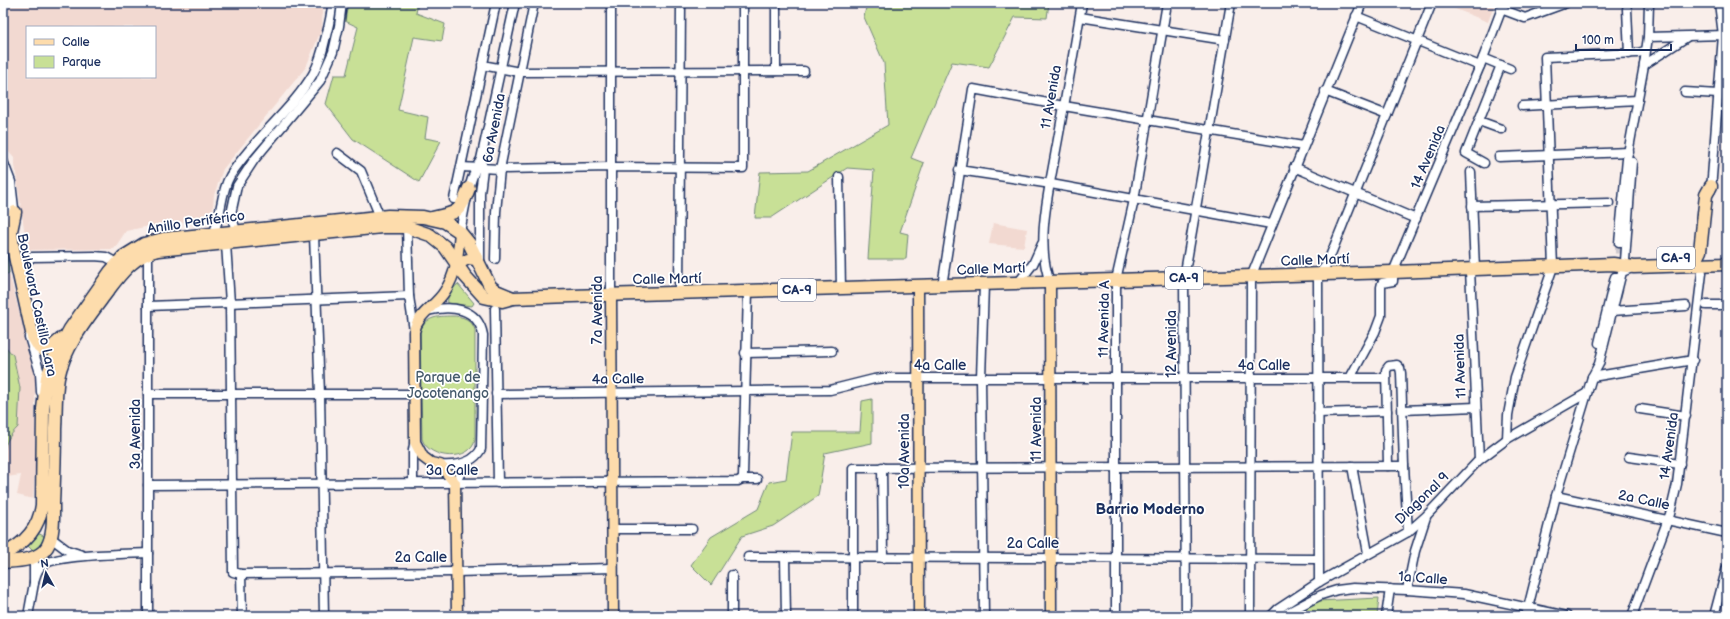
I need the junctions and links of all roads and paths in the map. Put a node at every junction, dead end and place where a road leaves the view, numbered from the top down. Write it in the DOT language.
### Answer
graph roads {
  1 [pos="332,3"];
  2 [pos="342,3"];
  3 [pos="496,3"];
  4 [pos="515,3"];
  5 [pos="534,3"];
  6 [pos="611,3"];
  7 [pos="681,3"];
  8 [pos="743,3"];
  9 [pos="776,3"];
  10 [pos="1082,3"];
  11 [pos="1167,3"];
  12 [pos="1231,3"];
  13 [pos="1362,3"];
  14 [pos="1432,3"];
  15 [pos="1566,3"];
  16 [pos="1650,3"];
  17 [pos="1719,3"];
  18 [pos="1503,6"];
  19 [pos="1627,9"];
  20 [pos="1356,16"];
  21 [pos="1080,17"];
  22 [pos="1162,31"];
  23 [pos="1725,35"];
  24 [pos="1687,37"];
  25 [pos="1648,38"];
  26 [pos="1225,40"];
  27 [pos="1417,40"];
  28 [pos="1637,53"];
  29 [pos="1482,62"];
  30 [pos="482,65"];
  31 [pos="1501,65"];
  32 [pos="1644,66"];
  33 [pos="501,68"];
  34 [pos="1510,69"];
  35 [pos="680,71"];
  36 [pos="743,71"];
  37 [pos="776,71"];
  38 [pos="804,71"];
  39 [pos="520,72"];
  40 [pos="611,72"];
  41 [pos="313,74"];
  42 [pos="320,81"];
  43 [pos="1326,91"];
  44 [pos="1685,92"];
  45 [pos="1718,94"];
  46 [pos="1638,100"];
  47 [pos="1547,105"];
  48 [pos="1064,106"];
  49 [pos="1522,106"];
  50 [pos="1387,115"];
  51 [pos="1146,120"];
  52 [pos="1479,120"];
  53 [pos="1501,129"];
  54 [pos="1209,131"];
  55 [pos="1303,146"];
  56 [pos="1630,148"];
  57 [pos="337,153"];
  58 [pos="1549,155"];
  59 [pos="1498,157"];
  60 [pos="3,161"];
  61 [pos="1484,163"];
  62 [pos="461,167"];
  63 [pos="611,167"];
  64 [pos="1294,167"];
  65 [pos="680,168"];
  66 [pos="479,169"];
  67 [pos="500,169"];
  68 [pos="959,170"];
  69 [pos="1470,172"];
  70 [pos="839,177"];
  71 [pos="3,183"];
  72 [pos="1051,184"];
  73 [pos="1711,186"];
  74 [pos="1355,193"];
  75 [pos="461,195"];
  76 [pos="1134,200"];
  77 [pos="1609,203"];
  78 [pos="1551,205"];
  79 [pos="1472,206"];
  80 [pos="1196,211"];
  81 [pos="15,212"];
  82 [pos="380,217"];
  83 [pos="430,218"];
  84 [pos="1416,219"];
  85 [pos="1271,224"];
  86 [pos="407,227"];
  87 [pos="236,231"];
  88 [pos="460,232"];
  89 [pos="213,234"];
  90 [pos="314,235"];
  91 [pos="1620,242"];
  92 [pos="1042,243"];
  93 [pos="226,244"];
  94 [pos="148,253"];
  95 [pos="1700,253"];
  96 [pos="1727,257"];
  97 [pos="495,259"];
  98 [pos="117,263"];
  99 [pos="478,264"];
  100 [pos="1630,264"];
  101 [pos="1727,264"];
  102 [pos="1553,267"];
  103 [pos="460,269"];
  104 [pos="1473,270"];
  105 [pos="1393,272"];
  106 [pos="1702,273"];
  107 [pos="1318,274"];
  108 [pos="1251,276"];
  109 [pos="1615,277"];
  110 [pos="1184,278"];
  111 [pos="1116,280"];
  112 [pos="1050,282"];
  113 [pos="1018,283"];
  114 [pos="984,284"];
  115 [pos="918,286"];
  116 [pos="942,286"];
  117 [pos="841,289"];
  118 [pos="748,292"];
  119 [pos="679,294"];
  120 [pos="611,295"];
  121 [pos="409,296"];
  122 [pos="513,298"];
  123 [pos="316,299"];
  124 [pos="230,302"];
  125 [pos="1706,305"];
  126 [pos="1727,305"];
  127 [pos="148,306"];
  128 [pos="1686,306"];
  129 [pos="495,309"];
  130 [pos="427,311"];
  131 [pos="1612,311"];
  132 [pos="70,329"];
  133 [pos="414,332"];
  134 [pos="483,335"];
  135 [pos="495,348"];
  136 [pos="832,351"];
  137 [pos="746,353"];
  138 [pos="1693,360"];
  139 [pos="1592,377"];
  140 [pos="918,378"];
  141 [pos="981,378"];
  142 [pos="1050,378"];
  143 [pos="1116,378"];
  144 [pos="1185,378"];
  145 [pos="1250,378"];
  146 [pos="1318,378"];
  147 [pos="1350,378"];
  148 [pos="1386,378"];
  149 [pos="744,391"];
  150 [pos="612,392"];
  151 [pos="1587,393"];
  152 [pos="148,394"];
  153 [pos="230,394"];
  154 [pos="320,394"];
  155 [pos="415,394"];
  156 [pos="496,394"];
  157 [pos="1563,407"];
  158 [pos="1476,408"];
  159 [pos="43,409"];
  160 [pos="1640,409"];
  161 [pos="1403,410"];
  162 [pos="1387,411"];
  163 [pos="1318,413"];
  164 [pos="1581,414"];
  165 [pos="1686,416"];
  166 [pos="415,439"];
  167 [pos="1506,439"];
  168 [pos="1630,457"];
  169 [pos="1479,460"];
  170 [pos="467,462"];
  171 [pos="1680,464"];
  172 [pos="440,465"];
  173 [pos="1318,466"];
  174 [pos="1352,466"];
  175 [pos="1388,466"];
  176 [pos="1404,466"];
  177 [pos="918,467"];
  178 [pos="982,467"];
  179 [pos="1051,467"];
  180 [pos="1116,467"];
  181 [pos="1185,467"];
  182 [pos="1249,467"];
  183 [pos="882,468"];
  184 [pos="50,472"];
  185 [pos="742,479"];
  186 [pos="757,479"];
  187 [pos="612,482"];
  188 [pos="413,483"];
  189 [pos="455,483"];
  190 [pos="498,483"];
  191 [pos="231,484"];
  192 [pos="322,484"];
  193 [pos="148,485"];
  194 [pos="1556,496"];
  195 [pos="53,504"];
  196 [pos="1426,516"];
  197 [pos="1668,520"];
  198 [pos="692,528"];
  199 [pos="612,529"];
  200 [pos="1408,532"];
  201 [pos="1727,533"];
  202 [pos="50,538"];
  203 [pos="22,543"];
  204 [pos="148,553"];
  205 [pos="1368,553"];
  206 [pos="3,554"];
  207 [pos="85,556"];
  208 [pos="34,557"];
  209 [pos="748,557"];
  210 [pos="785,558"];
  211 [pos="853,558"];
  212 [pos="883,558"];
  213 [pos="919,558"];
  214 [pos="983,558"];
  215 [pos="1051,558"];
  216 [pos="1116,558"];
  217 [pos="1186,558"];
  218 [pos="1249,558"];
  219 [pos="1318,559"];
  220 [pos="3,562"];
  221 [pos="1727,567"];
  222 [pos="613,568"];
  223 [pos="323,572"];
  224 [pos="456,572"];
  225 [pos="241,574"];
  226 [pos="732,575"];
  227 [pos="1319,582"];
  228 [pos="34,583"];
  229 [pos="1390,589"];
  230 [pos="1406,590"];
  231 [pos="1527,607"];
  232 [pos="28,616"];
  233 [pos="148,616"];
  234 [pos="242,616"];
  235 [pos="324,616"];
  236 [pos="456,616"];
  237 [pos="613,616"];
  238 [pos="732,616"];
  239 [pos="786,616"];
  240 [pos="853,616"];
  241 [pos="919,616"];
  242 [pos="984,616"];
  243 [pos="1051,616"];
  244 [pos="1116,616"];
  245 [pos="1186,616"];
  246 [pos="1250,616"];
  247 [pos="1271,616"];
  248 [pos="1281,616"];
  249 [pos="1386,616"];
  250 [pos="1526,616"];
  251 [pos="1567,616"];
  252 [pos="1632,616"];
  253 [pos="1714,616"];
  1 -- 41 [label="street"];
  2 -- 42 [label="street"];
  3 -- 30 [label="street, 6a Avenida"];
  4 -- 33 [label="street"];
  5 -- 39 [label="street, 6a Avenida"];
  6 -- 40 [label="street, 7a Avenida"];
  7 -- 35 [label="street"];
  8 -- 36 [label="street"];
  9 -- 37 [label="street"];
  10 -- 21 [label="street, 11 Avenida"];
  11 -- 22 [label="street, 11 Avenida A"];
  12 -- 26 [label="street, 12 Avenida"];
  13 -- 20 [label="street"];
  14 -- 27 [label="street"];
  15 -- 18 [label="street"];
  16 -- 25 [label="street"];
  17 -- 23 [label="street"];
  18 -- 29 [label="street, 14 Avenida"];
  19 -- 28 [label="street"];
  20 -- 27 [label="street"];
  20 -- 43 [label="street"];
  21 -- 22 [label="street"];
  21 -- 48 [label="street, 11 Avenida"];
  22 -- 26 [label="street"];
  22 -- 51 [label="street, 11 Avenida A"];
  23 -- 24 [label="street"];
  23 -- 45 [label="street"];
  24 -- 25 [label="street"];
  24 -- 32 [label="street"];
  25 -- 28 [label="street"];
  26 -- 54 [label="street, 12 Avenida"];
  27 -- 29 [label="street"];
  27 -- 50 [label="street"];
  28 -- 32 [label="street"];
  28 -- 47 [label="street"];
  29 -- 31 [label="street"];
  29 -- 84 [label="street, 14 Avenida"];
  30 -- 33 [label="street"];
  30 -- 62 [label="street, 6a Avenida"];
  31 -- 34 [label="street"];
  31 -- 52 [label="street"];
  32 -- 46 [label="street"];
  33 -- 39 [label="street"];
  33 -- 66 [label="street"];
  35 -- 36 [label="street"];
  35 -- 40 [label="street"];
  35 -- 65 [label="street"];
  36 -- 37 [label="street"];
  36 -- 65 [label="street"];
  37 -- 38 [label="street"];
  39 -- 40 [label="street"];
  39 -- 67 [label="street, 6a Avenida"];
  40 -- 63 [label="street, 7a Avenida"];
  41 -- 42 [label="street"];
  41 -- 89 [label="street"];
  42 -- 87 [label="street"];
  43 -- 50 [label="street"];
  43 -- 55 [label="street"];
  44 -- 45 [label="street"];
  45 -- 73 [label="street"];
  46 -- 47 [label="street"];
  46 -- 56 [label="street"];
  47 -- 49 [label="street"];
  47 -- 58 [label="street"];
  48 -- 51 [label="street"];
  48 -- 68 [label="street"];
  48 -- 72 [label="street, 11 Avenida"];
  50 -- 74 [label="street"];
  51 -- 54 [label="street"];
  51 -- 76 [label="street, 11 Avenida A"];
  52 -- 53 [label="street"];
  52 -- 61 [label="street"];
  54 -- 55 [label="street"];
  54 -- 80 [label="street, 12 Avenida"];
  55 -- 64 [label="street"];
  56 -- 58 [label="street"];
  56 -- 91 [label="street"];
  56 -- 100 [label="street"];
  57 -- 82 [label="street"];
  58 -- 59 [label="street"];
  58 -- 78 [label="street"];
  60 -- 81 [label="street, Boulevard Castillo Lara"];
  62 -- 66 [label="street"];
  62 -- 75 [label="street, 6a Avenida"];
  63 -- 65 [label="street"];
  63 -- 67 [label="street"];
  63 -- 120 [label="street, 7a Avenida"];
  64 -- 74 [label="street"];
  64 -- 85 [label="street"];
  65 -- 119 [label="street"];
  66 -- 67 [label="street"];
  66 -- 75 [label="street"];
  66 -- 99 [label="street"];
  67 -- 97 [label="street, 6a Avenida"];
  68 -- 72 [label="street"];
  68 -- 116 [label="street"];
  69 -- 79 [label="street, 11 Avenida"];
  70 -- 117 [label="street"];
  71 -- 159 [label="street, Boulevard Castillo Lara"];
  72 -- 76 [label="street"];
  72 -- 92 [label="street, 11 Avenida"];
  73 -- 95 [label="highway"];
  74 -- 84 [label="street"];
  74 -- 107 [label="street"];
  75 -- 83 [label="highway"];
  75 -- 88 [label="street"];
  76 -- 80 [label="street"];
  76 -- 111 [label="street, 11 Avenida A"];
  77 -- 78 [label="street"];
  78 -- 79 [label="street"];
  78 -- 102 [label="street"];
  79 -- 104 [label="street, 11 Avenida"];
  80 -- 85 [label="street"];
  80 -- 110 [label="street, 12 Avenida"];
  81 -- 98 [label="street, Boulevard Castillo Lara"];
  81 -- 132 [label="highway"];
  82 -- 83 [label="highway, Anillo Periférico"];
  82 -- 87 [label="highway, Anillo Periférico"];
  83 -- 88 [label="highway, Anillo Periférico"];
  84 -- 105 [label="street, 14 Avenida"];
  85 -- 108 [label="street"];
  86 -- 90 [label="highway, Anillo Periférico"];
  86 -- 103 [label="highway, Anillo Periférico"];
  86 -- 121 [label="street"];
  87 -- 89 [label="highway, Anillo Periférico"];
  88 -- 99 [label="highway, Anillo Periférico"];
  88 -- 103 [label="main road"];
  89 -- 98 [label="highway, Anillo Periférico"];
  90 -- 93 [label="highway, Anillo Periférico"];
  90 -- 123 [label="street"];
  92 -- 112 [label="street, 11 Avenida"];
  92 -- 113 [label="street, 11 Avenida"];
  93 -- 94 [label="highway, Anillo Periférico"];
  93 -- 124 [label="street"];
  94 -- 127 [label="street, 3a Avenida"];
  94 -- 195 [label="highway, Anillo Periférico"];
  95 -- 96 [label="highway, CA-9"];
  95 -- 100 [label="highway, CA-9"];
  98 -- 132 [label="highway, Anillo Periférico"];
  99 -- 103 [label="main road"];
  99 -- 103 [label="highway"];
  99 -- 122 [label="highway, Calle Martí / CA-9"];
  100 -- 101 [label="highway, CA-9"];
  100 -- 102 [label="highway, CA-9"];
  100 -- 131 [label="street"];
  102 -- 104 [label="highway, CA-9"];
  102 -- 167 [label="street"];
  103 -- 122 [label="highway, Calle Martí / CA-9"];
  103 -- 130 [label="main road"];
  104 -- 105 [label="highway, Calle Martí / CA-9"];
  104 -- 158 [label="street, 11 Avenida"];
  105 -- 107 [label="highway, Calle Martí / CA-9"];
  105 -- 147 [label="street, 14 Avenida"];
  106 -- 138 [label="street, 14 Avenida"];
  107 -- 108 [label="highway, Calle Martí / CA-9"];
  107 -- 146 [label="street"];
  108 -- 110 [label="highway, Calle Martí / CA-9"];
  108 -- 145 [label="street"];
  109 -- 139 [label="street"];
  110 -- 111 [label="highway, Calle Martí / CA-9"];
  110 -- 144 [label="street, 12 Avenida"];
  111 -- 112 [label="highway, Calle Martí / CA-9"];
  111 -- 143 [label="street, 11 Avenida A"];
  112 -- 113 [label="highway, Calle Martí / CA-9"];
  112 -- 142 [label="main road, 11 Avenida"];
  113 -- 114 [label="highway, Calle Martí / CA-9"];
  114 -- 116 [label="highway, Calle Martí / CA-9"];
  114 -- 141 [label="street"];
  115 -- 116 [label="highway, Calle Martí / CA-9"];
  115 -- 117 [label="highway, Calle Martí / CA-9"];
  115 -- 140 [label="main road, 10a Avenida"];
  117 -- 118 [label="highway, Calle Martí / CA-9"];
  118 -- 119 [label="highway, Calle Martí / CA-9"];
  118 -- 137 [label="street"];
  119 -- 120 [label="highway, Calle Martí / CA-9"];
  120 -- 122 [label="highway, Calle Martí / CA-9"];
  120 -- 150 [label="main road, 7a Avenida"];
  121 -- 123 [label="street"];
  121 -- 133 [label="street"];
  123 -- 124 [label="street"];
  123 -- 154 [label="street"];
  124 -- 127 [label="street"];
  124 -- 153 [label="street"];
  125 -- 126 [label="street"];
  127 -- 152 [label="street, 3a Avenida"];
  128 -- 131 [label="street"];
  129 -- 135 [label="street"];
  130 -- 133 [label="main road"];
  130 -- 134 [label="street"];
  131 -- 139 [label="street"];
  132 -- 159 [label="highway, Anillo Periférico"];
  133 -- 155 [label="main road"];
  134 -- 135 [label="street"];
  134 -- 170 [label="street"];
  135 -- 156 [label="street"];
  136 -- 137 [label="street"];
  137 -- 149 [label="street"];
  138 -- 139 [label="street"];
  138 -- 165 [label="street, 14 Avenida"];
  139 -- 151 [label="street"];
  140 -- 141 [label="street, 4a Calle"];
  140 -- 149 [label="street, 4a Calle"];
  140 -- 177 [label="main road, 10a Avenida"];
  141 -- 142 [label="street, 4a Calle"];
  141 -- 178 [label="street"];
  142 -- 143 [label="street, 4a Calle"];
  142 -- 179 [label="main road, 11 Avenida"];
  143 -- 144 [label="street, 4a Calle"];
  143 -- 180 [label="street, 11 Avenida A"];
  144 -- 145 [label="street, 4a Calle"];
  144 -- 181 [label="street, 12 Avenida"];
  145 -- 146 [label="street, 4a Calle"];
  145 -- 182 [label="street"];
  146 -- 147 [label="street, 4a Calle"];
  146 -- 163 [label="street"];
  147 -- 148 [label="street, 4a Calle"];
  148 -- 161 [label="street"];
  148 -- 162 [label="street"];
  149 -- 150 [label="street, 4a Calle"];
  149 -- 185 [label="street"];
  150 -- 156 [label="street, 4a Calle"];
  150 -- 187 [label="main road, 7a Avenida"];
  151 -- 157 [label="street, Diagonal 9"];
  151 -- 164 [label="street"];
  152 -- 153 [label="street"];
  152 -- 193 [label="street, 3a Avenida"];
  153 -- 154 [label="street"];
  153 -- 191 [label="street"];
  154 -- 155 [label="street"];
  154 -- 192 [label="street"];
  155 -- 166 [label="main road"];
  156 -- 190 [label="street"];
  157 -- 164 [label="street"];
  157 -- 167 [label="street, Diagonal 9"];
  158 -- 161 [label="street"];
  158 -- 169 [label="street, 11 Avenida"];
  159 -- 203 [label="highway, Anillo Periférico"];
  160 -- 165 [label="street"];
  161 -- 176 [label="street"];
  162 -- 163 [label="street"];
  162 -- 175 [label="street"];
  163 -- 173 [label="street"];
  164 -- 194 [label="street"];
  165 -- 171 [label="street, 14 Avenida"];
  166 -- 172 [label="main road"];
  166 -- 188 [label="street"];
  167 -- 169 [label="street, Diagonal 9"];
  168 -- 171 [label="street"];
  169 -- 196 [label="street, Diagonal 9"];
  170 -- 172 [label="street"];
  170 -- 189 [label="street"];
  171 -- 197 [label="street, 14 Avenida"];
  172 -- 189 [label="main road"];
  173 -- 174 [label="street"];
  173 -- 182 [label="street"];
  173 -- 219 [label="street"];
  174 -- 175 [label="street"];
  174 -- 205 [label="street"];
  175 -- 176 [label="street"];
  176 -- 200 [label="street"];
  177 -- 178 [label="street"];
  177 -- 183 [label="street"];
  177 -- 213 [label="main road, 10a Avenida"];
  178 -- 179 [label="street"];
  178 -- 214 [label="street"];
  179 -- 180 [label="street"];
  179 -- 215 [label="main road, 11 Avenida"];
  180 -- 181 [label="street"];
  180 -- 216 [label="street, 11 Avenida A"];
  181 -- 182 [label="street"];
  181 -- 217 [label="street, 12 Avenida"];
  182 -- 218 [label="street"];
  183 -- 211 [label="street"];
  183 -- 212 [label="street"];
  184 -- 195 [label="street"];
  185 -- 186 [label="street, 3a Calle"];
  185 -- 187 [label="street, 3a Calle"];
  187 -- 190 [label="street, 3a Calle"];
  187 -- 199 [label="main road, 7a Avenida"];
  188 -- 189 [label="street, 3a Calle"];
  188 -- 192 [label="street, 3a Calle"];
  189 -- 190 [label="street, 3a Calle"];
  189 -- 224 [label="main road"];
  191 -- 192 [label="street, 3a Calle"];
  191 -- 193 [label="street, 3a Calle"];
  191 -- 225 [label="street, 2a Calle"];
  192 -- 223 [label="street"];
  193 -- 204 [label="street, 3a Avenida"];
  194 -- 197 [label="street, 2a Calle"];
  194 -- 231 [label="street"];
  195 -- 202 [label="highway, Anillo Periférico"];
  196 -- 200 [label="street, Diagonal 9"];
  196 -- 230 [label="street"];
  197 -- 201 [label="street, 2a Calle"];
  197 -- 252 [label="street, 14 Avenida"];
  198 -- 199 [label="street"];
  199 -- 222 [label="main road, 7a Avenida"];
  200 -- 205 [label="street, Diagonal 9"];
  202 -- 207 [label="street"];
  202 -- 208 [label="highway, Anillo Periférico"];
  203 -- 206 [label="highway"];
  203 -- 208 [label="highway"];
  204 -- 207 [label="street"];
  204 -- 233 [label="street, 3a Avenida"];
  205 -- 227 [label="street, Diagonal 9"];
  207 -- 228 [label="street"];
  208 -- 220 [label="highway"];
  208 -- 228 [label="street"];
  209 -- 210 [label="street, 2a Calle"];
  210 -- 211 [label="street, 2a Calle"];
  210 -- 239 [label="street"];
  211 -- 212 [label="street, 2a Calle"];
  211 -- 240 [label="street"];
  212 -- 213 [label="street, 2a Calle"];
  213 -- 214 [label="street, 2a Calle"];
  213 -- 241 [label="main road, 10a Avenida"];
  214 -- 215 [label="street, 2a Calle"];
  214 -- 242 [label="street"];
  215 -- 216 [label="street, 2a Calle"];
  215 -- 243 [label="main road, 11 Avenida"];
  216 -- 217 [label="street, 2a Calle"];
  216 -- 244 [label="street, 11 Avenida A"];
  217 -- 218 [label="street, 2a Calle"];
  217 -- 245 [label="street, 12 Avenida"];
  218 -- 219 [label="street, 2a Calle"];
  218 -- 246 [label="street"];
  219 -- 227 [label="street"];
  221 -- 253 [label="street"];
  222 -- 224 [label="street, 2a Calle"];
  222 -- 237 [label="main road, 7a Avenida"];
  223 -- 224 [label="street, 2a Calle"];
  223 -- 225 [label="street, 2a Calle"];
  223 -- 235 [label="street"];
  224 -- 236 [label="main road"];
  225 -- 234 [label="street"];
  226 -- 238 [label="street"];
  227 -- 247 [label="street, Diagonal 9"];
  228 -- 232 [label="street"];
  229 -- 230 [label="street, 1a Calle"];
  229 -- 248 [label="street, 1a Calle"];
  229 -- 249 [label="street"];
  230 -- 231 [label="street, 1a Calle"];
  231 -- 250 [label="street"];
  231 -- 251 [label="street, 1a Calle"];
}
